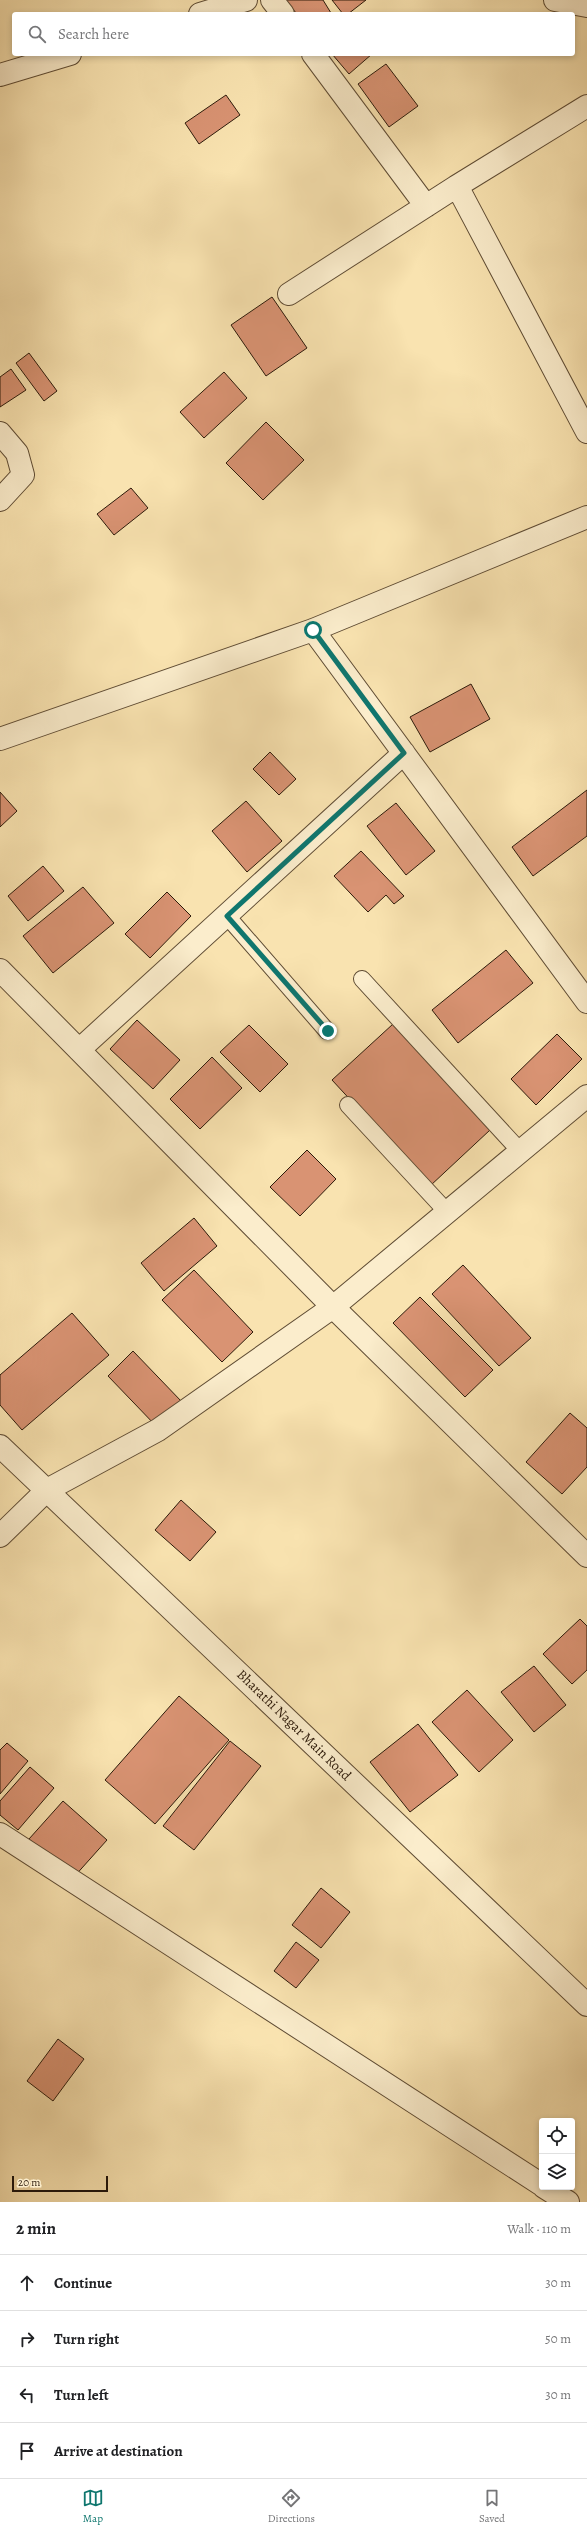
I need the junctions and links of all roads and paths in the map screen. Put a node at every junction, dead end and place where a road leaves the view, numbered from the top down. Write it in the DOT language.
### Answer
graph roads {
  1 [pos="246,0"];
  2 [pos="272,0"];
  3 [pos="555,0"];
  4 [pos="583,4"];
  5 [pos="207,12"];
  6 [pos="281,12"];
  7 [pos="63,56"];
  8 [pos="314,56"];
  9 [pos="0,75"];
  10 [pos="587,106"];
  11 [pos="457,186"];
  12 [pos="426,206"];
  13 [pos="289,294"];
  14 [pos="587,432"];
  15 [pos="0,433"];
  16 [pos="0,500"];
  17 [pos="587,517"];
  18 [pos="313,630"];
  19 [pos="0,739"];
  20 [pos="404,753"];
  21 [pos="227,916"];
  22 [pos="0,970"];
  23 [pos="362,979"];
  24 [pos="587,1002"];
  25 [pos="328,1031"];
  26 [pos="79,1050"];
  27 [pos="587,1096"];
  28 [pos="348,1105"];
  29 [pos="520,1151"];
  30 [pos="447,1212"];
  31 [pos="333,1307"];
  32 [pos="0,1446"];
  33 [pos="47,1490"];
  34 [pos="0,1536"];
  35 [pos="587,1556"];
  36 [pos="0,1834"];
  37 [pos="587,2004"];
  38 [pos="539,2183"];
  39 [pos="549,2190"];
  40 [pos="568,2202"];
  1 -- 5 [label="street"];
  2 -- 6 [label="street"];
  3 -- 4 [label="street"];
  7 -- 9 [label="street"];
  8 -- 12 [label="street"];
  10 -- 11 [label="street"];
  11 -- 12 [label="street"];
  11 -- 14 [label="street"];
  12 -- 13 [label="street"];
  15 -- 16 [label="street"];
  17 -- 18 [label="street"];
  18 -- 19 [label="street"];
  18 -- 20 [label="street"];
  20 -- 21 [label="street"];
  20 -- 24 [label="street"];
  21 -- 25 [label="lane"];
  21 -- 26 [label="street"];
  22 -- 26 [label="street"];
  23 -- 29 [label="lane"];
  26 -- 31 [label="street"];
  27 -- 29 [label="street"];
  28 -- 30 [label="lane"];
  29 -- 30 [label="street"];
  30 -- 31 [label="street"];
  31 -- 33 [label="street"];
  31 -- 35 [label="street"];
  32 -- 33 [label="street, Bharathi Nagar Main Road"];
  33 -- 34 [label="street"];
  33 -- 37 [label="street, Bharathi Nagar Main Road"];
  36 -- 38 [label="street"];
  39 -- 40 [label="street"];
}
